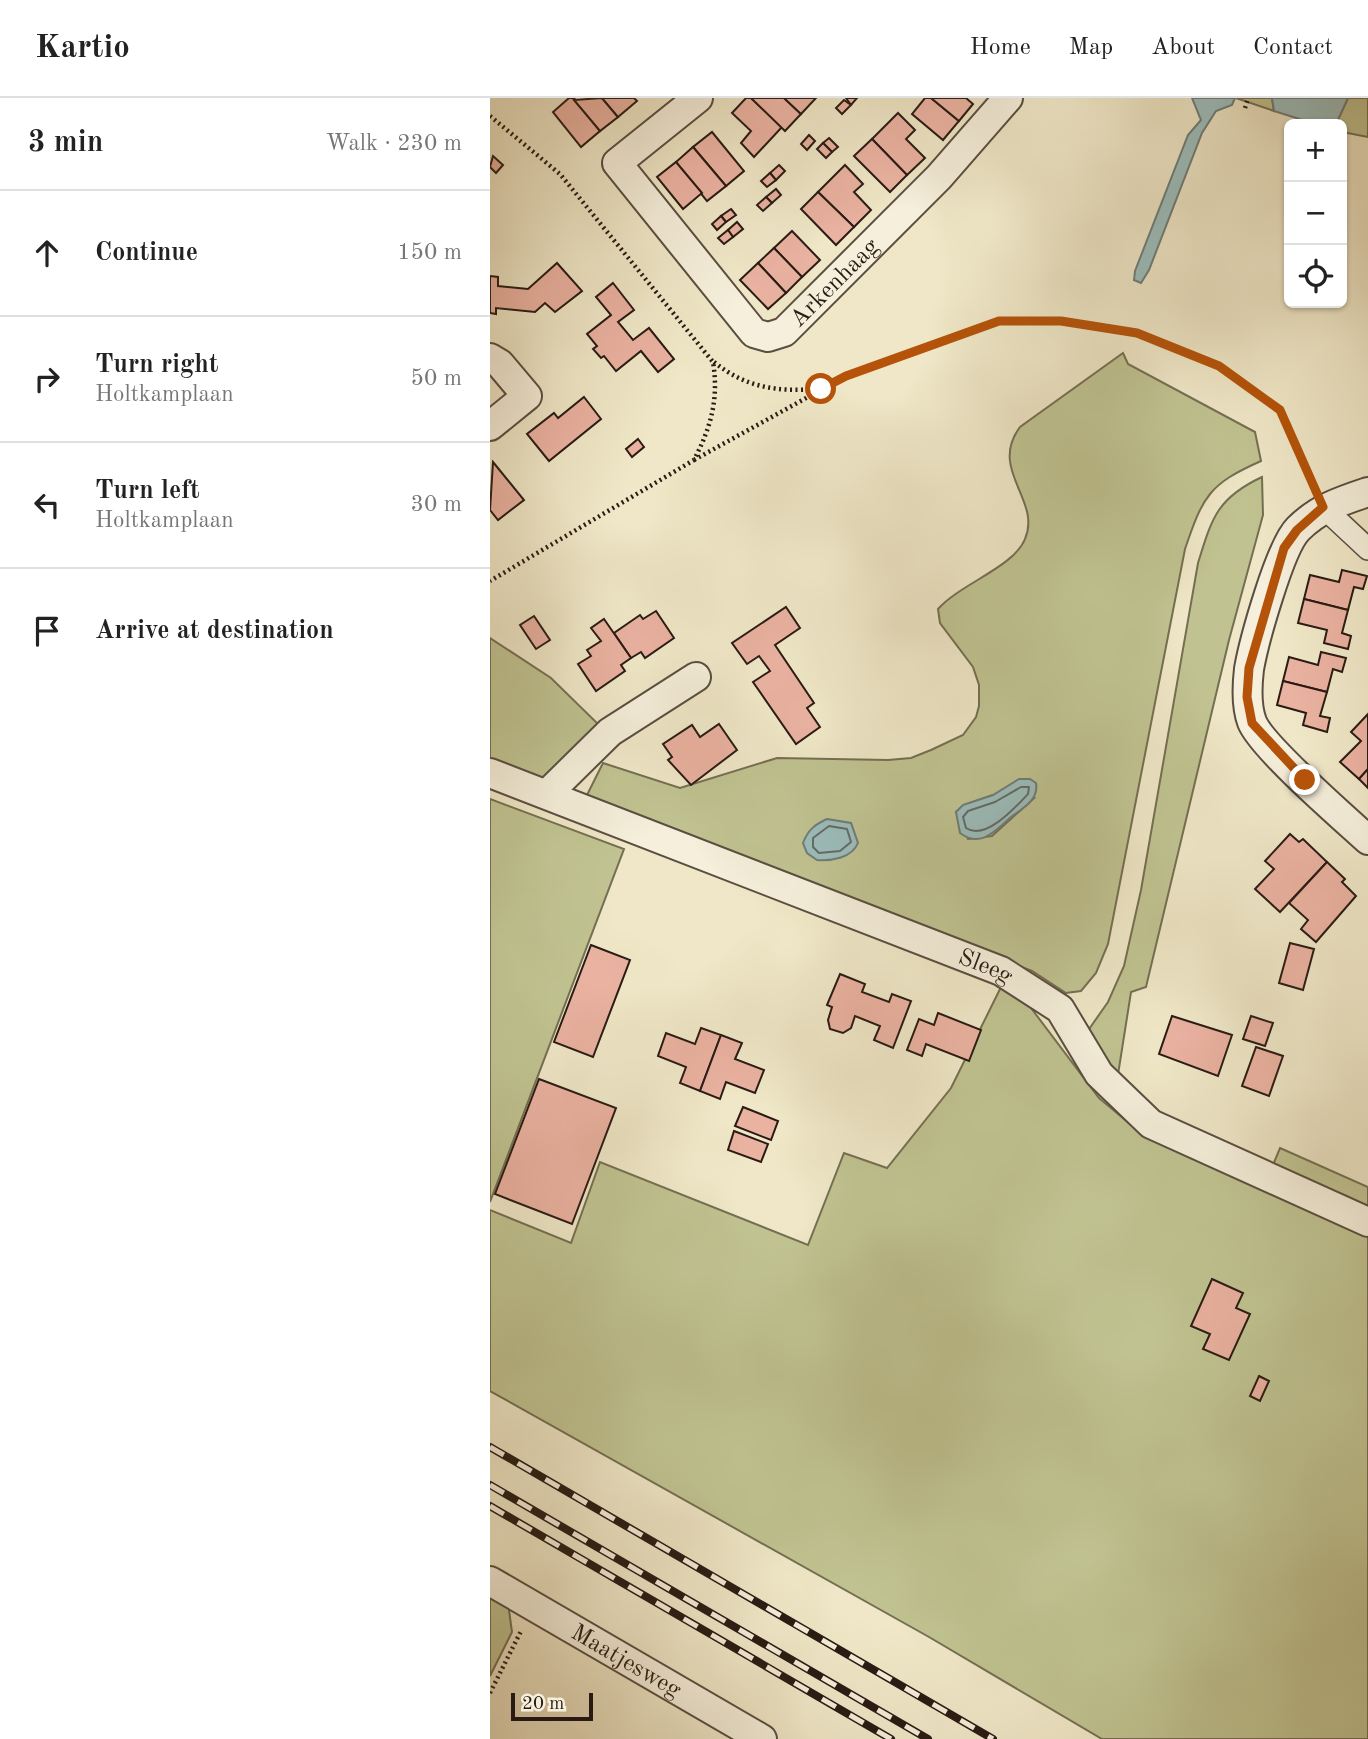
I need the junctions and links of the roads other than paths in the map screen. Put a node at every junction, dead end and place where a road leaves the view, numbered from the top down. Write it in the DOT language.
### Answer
graph roads {
  1 [pos="698,98"];
  2 [pos="1008,98"];
  3 [pos="490,358"];
  4 [pos="490,426"];
  5 [pos="1368,492"];
  6 [pos="1323,507"];
  7 [pos="1368,549"];
  8 [pos="696,677"];
  9 [pos="490,773"];
  10 [pos="547,794"];
  11 [pos="1368,840"];
  12 [pos="1368,1222"];
  13 [pos="490,1581"];
  14 [pos="762,1739"];
  1 -- 2 [label="street, Arkenhaag"];
  3 -- 4 [label="street"];
  5 -- 6 [label="street"];
  6 -- 7 [label="street"];
  6 -- 11 [label="street"];
  8 -- 10 [label="street"];
  9 -- 10 [label="street, Sleeg"];
  10 -- 12 [label="street, Sleeg"];
  13 -- 14 [label="street, Maatjesweg"];
}
